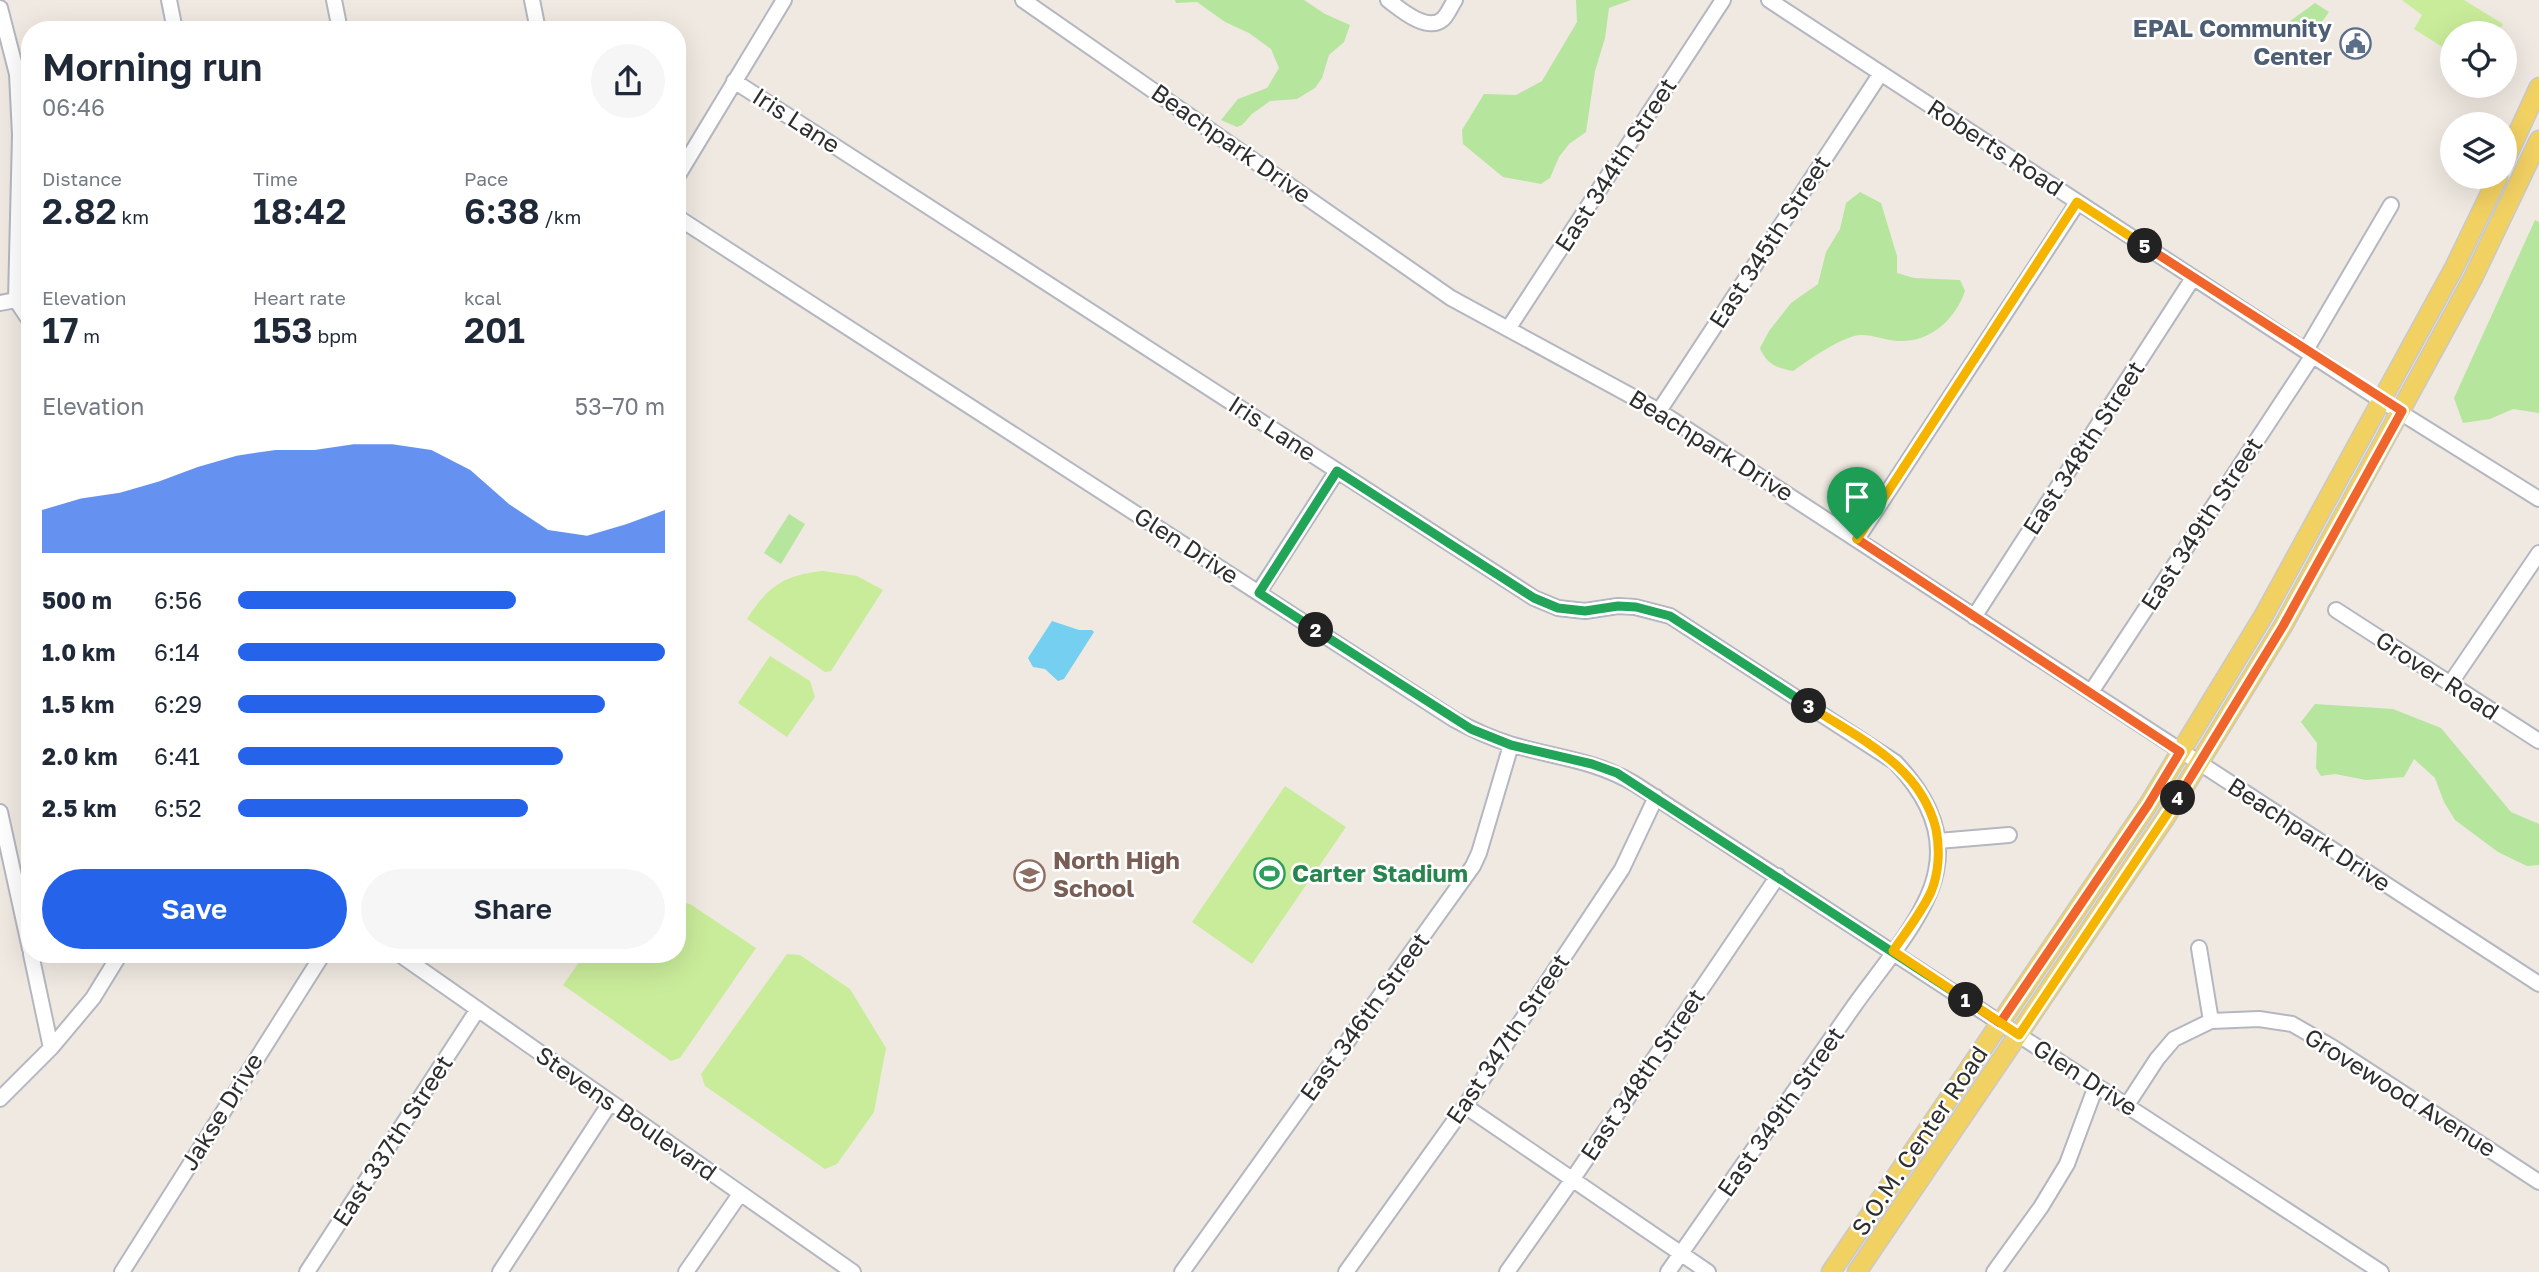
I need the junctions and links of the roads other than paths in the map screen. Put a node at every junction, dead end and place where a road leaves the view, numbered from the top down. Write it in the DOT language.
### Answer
graph roads {
  1 [pos="169,0"];
  2 [pos="334,0"];
  3 [pos="532,0"];
  4 [pos="783,0"];
  5 [pos="1023,0"];
  6 [pos="1388,0"];
  7 [pos="1455,0"];
  8 [pos="1723,0"];
  9 [pos="1769,0"];
  10 [pos="0,8"];
  11 [pos="173,21"];
  12 [pos="338,21"];
  13 [pos="536,21"];
  14 [pos="1881,73"];
  15 [pos="734,81"];
  16 [pos="2539,87"];
  17 [pos="2517,135"];
  18 [pos="2539,140"];
  19 [pos="686,162"];
  20 [pos="2491,189"];
  21 [pos="2077,202"];
  22 [pos="2391,205"];
  23 [pos="686,223"];
  24 [pos="2193,278"];
  25 [pos="16,300"];
  26 [pos="0,303"];
  27 [pos="21,308"];
  28 [pos="1508,329"];
  29 [pos="2309,353"];
  30 [pos="2382,401"];
  31 [pos="1659,411"];
  32 [pos="2402,411"];
  33 [pos="1337,471"];
  34 [pos="2539,499"];
  35 [pos="1857,539"];
  36 [pos="2539,553"];
  37 [pos="1259,593"];
  38 [pos="2336,610"];
  39 [pos="1974,617"];
  40 [pos="2451,684"];
  41 [pos="2091,692"];
  42 [pos="2539,741"];
  43 [pos="1511,745"];
  44 [pos="2180,752"];
  45 [pos="2198,764"];
  46 [pos="1656,797"];
  47 [pos="0,811"];
  48 [pos="2009,835"];
  49 [pos="1938,841"];
  50 [pos="1778,876"];
  51 [pos="21,909"];
  52 [pos="2199,948"];
  53 [pos="1893,951"];
  54 [pos="33,963"];
  55 [pos="115,963"];
  56 [pos="317,963"];
  57 [pos="413,963"];
  58 [pos="2539,984"];
  59 [pos="478,1009"];
  60 [pos="2211,1021"];
  61 [pos="2000,1023"];
  62 [pos="2019,1035"];
  63 [pos="51,1048"];
  64 [pos="2096,1086"];
  65 [pos="0,1099"];
  66 [pos="610,1103"];
  67 [pos="2127,1105"];
  68 [pos="1465,1106"];
  69 [pos="1572,1180"];
  70 [pos="2539,1182"];
  71 [pos="740,1194"];
  72 [pos="1681,1254"];
  73 [pos="122,1272"];
  74 [pos="307,1272"];
  75 [pos="500,1272"];
  76 [pos="686,1272"];
  77 [pos="853,1272"];
  78 [pos="1182,1272"];
  79 [pos="1346,1272"];
  80 [pos="1507,1272"];
  81 [pos="1668,1272"];
  82 [pos="1708,1272"];
  83 [pos="1831,1272"];
  84 [pos="1857,1272"];
  85 [pos="1994,1272"];
  86 [pos="2381,1272"];
  1 -- 11 [label="street"];
  2 -- 12 [label="street"];
  3 -- 13 [label="street"];
  4 -- 15 [label="street"];
  5 -- 28 [label="street, Beachpark Drive"];
  6 -- 7 [label="street"];
  8 -- 28 [label="street, East 344th Street"];
  9 -- 14 [label="street, Roberts Road"];
  10 -- 25 [label="street"];
  14 -- 21 [label="street, Roberts Road"];
  14 -- 31 [label="street, East 345th Street"];
  15 -- 19 [label="street"];
  15 -- 33 [label="street, Iris Lane"];
  16 -- 17 [label="main road"];
  18 -- 32 [label="main road, S.O.M. Center Road"];
  20 -- 30 [label="main road, S.O.M. Center Road"];
  21 -- 24 [label="street, Roberts Road"];
  21 -- 35 [label="street"];
  22 -- 29 [label="street, East 349th Street"];
  23 -- 37 [label="street, Glen Drive"];
  24 -- 29 [label="street, Roberts Road"];
  24 -- 39 [label="street, East 348th Street"];
  25 -- 26 [label="street"];
  25 -- 27 [label="street"];
  28 -- 31 [label="street, Beachpark Drive"];
  29 -- 30 [label="street, Roberts Road"];
  29 -- 41 [label="street, East 349th Street"];
  30 -- 32 [label="street, Roberts Road"];
  30 -- 44 [label="main road, S.O.M. Center Road"];
  31 -- 35 [label="street, Beachpark Drive"];
  32 -- 34 [label="street, Roberts Road"];
  32 -- 45 [label="main road, S.O.M. Center Road"];
  33 -- 37 [label="street"];
  33 -- 49 [label="street, Iris Lane"];
  35 -- 39 [label="street, Beachpark Drive"];
  36 -- 40 [label="street"];
  37 -- 43 [label="street, Glen Drive"];
  38 -- 40 [label="street, Grover Road"];
  39 -- 41 [label="street, Beachpark Drive"];
  40 -- 42 [label="street, Grover Road"];
  41 -- 44 [label="street, Beachpark Drive"];
  43 -- 46 [label="street, Glen Drive"];
  43 -- 78 [label="street, East 346th Street"];
  44 -- 45 [label="street, Beachpark Drive"];
  44 -- 61 [label="main road, S.O.M. Center Road"];
  45 -- 58 [label="street, Beachpark Drive"];
  45 -- 62 [label="main road, S.O.M. Center Road"];
  46 -- 50 [label="street, Glen Drive"];
  46 -- 68 [label="street, East 347th Street"];
  47 -- 51 [label="street"];
  48 -- 49 [label="street"];
  49 -- 53 [label="street, Iris Lane"];
  50 -- 53 [label="street, Glen Drive"];
  50 -- 69 [label="street, East 348th Street"];
  52 -- 60 [label="street"];
  53 -- 61 [label="street, Glen Drive"];
  53 -- 72 [label="street, East 349th Street"];
  54 -- 63 [label="street"];
  55 -- 63 [label="street"];
  56 -- 73 [label="street, Jakse Drive"];
  57 -- 59 [label="street, Stevens Boulevard"];
  59 -- 66 [label="street, Stevens Boulevard"];
  59 -- 74 [label="street, East 337th Street"];
  60 -- 67 [label="street, Grovewood Avenue"];
  60 -- 70 [label="street, Grovewood Avenue"];
  61 -- 62 [label="street, Glen Drive"];
  61 -- 83 [label="main road, S.O.M. Center Road"];
  62 -- 64 [label="street, Glen Drive"];
  62 -- 84 [label="main road, S.O.M. Center Road"];
  63 -- 65 [label="street"];
  64 -- 67 [label="street, Glen Drive"];
  64 -- 85 [label="street"];
  66 -- 71 [label="street, Stevens Boulevard"];
  66 -- 75 [label="street"];
  67 -- 86 [label="street, Glen Drive"];
  68 -- 69 [label="street"];
  68 -- 79 [label="street, East 347th Street"];
  69 -- 72 [label="street"];
  69 -- 80 [label="street, East 348th Street"];
  71 -- 76 [label="street"];
  71 -- 77 [label="street, Stevens Boulevard"];
  72 -- 81 [label="street, East 349th Street"];
  72 -- 82 [label="street"];
}
